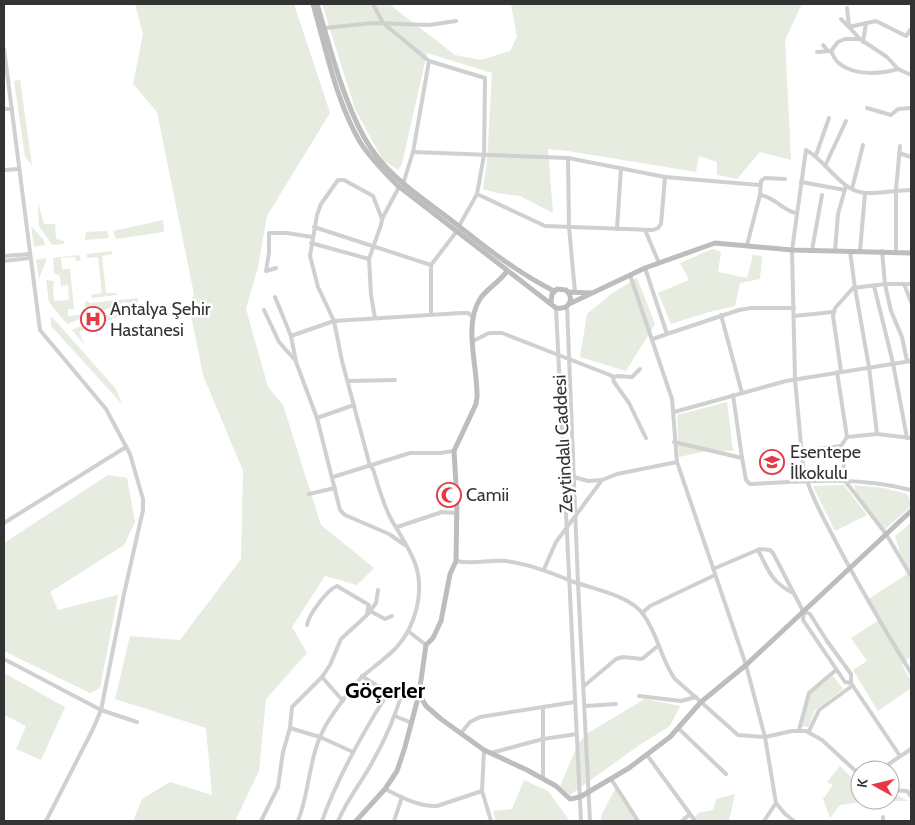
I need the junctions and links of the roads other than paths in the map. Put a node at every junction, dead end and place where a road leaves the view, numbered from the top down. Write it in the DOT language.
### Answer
graph roads {
  1 [pos="313,4"];
  2 [pos="317,4"];
  3 [pos="373,4"];
  4 [pos="847,8"];
  5 [pos="841,19"];
  6 [pos="456,21"];
  7 [pos="383,23"];
  8 [pos="866,23"];
  9 [pos="849,27"];
  10 [pos="325,28"];
  11 [pos="911,29"];
  12 [pos="861,41"];
  13 [pos="823,45"];
  14 [pos="4,49"];
  15 [pos="829,51"];
  16 [pos="817,52"];
  17 [pos="429,61"];
  18 [pos="898,69"];
  19 [pos="911,75"];
  20 [pos="867,108"];
  21 [pos="911,108"];
  22 [pos="4,109"];
  23 [pos="12,109"];
  24 [pos="829,118"];
  25 [pos="846,121"];
  26 [pos="863,145"];
  27 [pos="900,146"];
  28 [pos="412,152"];
  29 [pos="899,153"];
  30 [pos="484,155"];
  31 [pos="816,155"];
  32 [pos="911,157"];
  33 [pos="568,158"];
  34 [pos="825,166"];
  35 [pos="621,168"];
  36 [pos="19,169"];
  37 [pos="4,170"];
  38 [pos="666,177"];
  39 [pos="785,178"];
  40 [pos="801,182"];
  41 [pos="401,185"];
  42 [pos="759,186"];
  43 [pos="845,188"];
  44 [pos="852,189"];
  45 [pos="896,190"];
  46 [pos="911,190"];
  47 [pos="865,193"];
  48 [pos="477,194"];
  49 [pos="760,195"];
  50 [pos="822,195"];
  51 [pos="796,213"];
  52 [pos="382,219"];
  53 [pos="569,227"];
  54 [pos="314,228"];
  55 [pos="458,229"];
  56 [pos="617,229"];
  57 [pos="646,230"];
  58 [pos="312,237"];
  59 [pos="311,243"];
  60 [pos="747,245"];
  61 [pos="372,246"];
  62 [pos="792,250"];
  63 [pos="812,250"];
  64 [pos="835,251"];
  65 [pos="850,251"];
  66 [pos="860,251"];
  67 [pos="882,251"];
  68 [pos="896,252"];
  69 [pos="911,253"];
  70 [pos="4,256"];
  71 [pos="30,256"];
  72 [pos="369,259"];
  73 [pos="4,261"];
  74 [pos="659,263"];
  75 [pos="431,265"];
  76 [pos="276,268"];
  77 [pos="645,268"];
  78 [pos="507,271"];
  79 [pos="630,275"];
  80 [pos="885,284"];
  81 [pos="904,284"];
  82 [pos="911,284"];
  83 [pos="874,286"];
  84 [pos="854,288"];
  85 [pos="554,291"];
  86 [pos="568,292"];
  87 [pos="575,292"];
  88 [pos="591,293"];
  89 [pos="275,297"];
  90 [pos="911,302"];
  91 [pos="551,303"];
  92 [pos="568,305"];
  93 [pos="556,308"];
  94 [pos="794,308"];
  95 [pos="264,310"];
  96 [pos="833,312"];
  97 [pos="431,314"];
  98 [pos="721,315"];
  99 [pos="794,316"];
  100 [pos="375,318"];
  101 [pos="474,318"];
  102 [pos="334,321"];
  103 [pos="667,334"];
  104 [pos="291,336"];
  105 [pos="653,339"];
  106 [pos="472,341"];
  107 [pos="560,357"];
  108 [pos="570,361"];
  109 [pos="909,361"];
  110 [pos="296,362"];
  111 [pos="893,363"];
  112 [pos="869,367"];
  113 [pos="640,370"];
  114 [pos="839,372"];
  115 [pos="613,378"];
  116 [pos="395,380"];
  117 [pos="795,380"];
  118 [pos="348,381"];
  119 [pos="742,393"];
  120 [pos="733,395"];
  121 [pos="354,405"];
  122 [pos="674,412"];
  123 [pos="317,418"];
  124 [pos="877,434"];
  125 [pos="847,437"];
  126 [pos="646,438"];
  127 [pos="909,438"];
  128 [pos="674,442"];
  129 [pos="841,446"];
  130 [pos="126,447"];
  131 [pos="454,451"];
  132 [pos="802,451"];
  133 [pos="742,458"];
  134 [pos="676,462"];
  135 [pos="370,466"];
  136 [pos="332,477"];
  137 [pos="574,477"];
  138 [pos="602,480"];
  139 [pos="806,481"];
  140 [pos="846,482"];
  141 [pos="335,488"];
  142 [pos="911,490"];
  143 [pos="309,494"];
  144 [pos="911,511"];
  145 [pos="457,513"];
  146 [pos="576,517"];
  147 [pos="4,524"];
  148 [pos="397,527"];
  149 [pos="567,529"];
  150 [pos="886,534"];
  151 [pos="407,546"];
  152 [pos="758,550"];
  153 [pos="456,561"];
  154 [pos="850,568"];
  155 [pos="713,569"];
  156 [pos="544,570"];
  157 [pos="715,575"];
  158 [pos="911,576"];
  159 [pos="570,580"];
  160 [pos="578,583"];
  161 [pos="378,590"];
  162 [pos="793,593"];
  163 [pos="803,612"];
  164 [pos="368,613"];
  165 [pos="642,613"];
  166 [pos="392,616"];
  167 [pos="307,625"];
  168 [pos="408,631"];
  169 [pos="426,645"];
  170 [pos="659,645"];
  171 [pos="4,659"];
  172 [pos="746,665"];
  173 [pos="836,670"];
  174 [pos="911,673"];
  175 [pos="362,676"];
  176 [pos="322,677"];
  177 [pos="852,684"];
  178 [pos="584,686"];
  179 [pos="402,693"];
  180 [pos="388,694"];
  181 [pos="419,694"];
  182 [pos="639,696"];
  183 [pos="696,698"];
  184 [pos="343,701"];
  185 [pos="575,702"];
  186 [pos="701,702"];
  187 [pos="616,704"];
  188 [pos="585,706"];
  189 [pos="544,708"];
  190 [pos="101,710"];
  191 [pos="395,716"];
  192 [pos="137,722"];
  193 [pos="412,723"];
  194 [pos="290,728"];
  195 [pos="678,728"];
  196 [pos="799,730"];
  197 [pos="461,732"];
  198 [pos="809,732"];
  199 [pos="577,734"];
  200 [pos="320,736"];
  201 [pos="765,737"];
  202 [pos="543,739"];
  203 [pos="911,749"];
  204 [pos="484,750"];
  205 [pos="353,752"];
  206 [pos="491,753"];
  207 [pos="647,754"];
  208 [pos="900,756"];
  209 [pos="894,760"];
  210 [pos="850,766"];
  211 [pos="726,774"];
  212 [pos="543,779"];
  213 [pos="611,779"];
  214 [pos="385,789"];
  215 [pos="482,791"];
  216 [pos="589,791"];
  217 [pos="900,791"];
  218 [pos="911,796"];
  219 [pos="402,797"];
  220 [pos="580,797"];
  221 [pos="776,803"];
  222 [pos="690,814"];
  223 [pos="46,821"];
  224 [pos="261,821"];
  225 [pos="298,821"];
  226 [pos="322,821"];
  227 [pos="338,821"];
  228 [pos="356,821"];
  229 [pos="394,821"];
  230 [pos="491,821"];
  231 [pos="580,821"];
  232 [pos="590,821"];
  233 [pos="638,821"];
  234 [pos="682,821"];
  235 [pos="695,821"];
  236 [pos="764,821"];
  237 [pos="794,821"];
  1 -- 41 [label="street"];
  2 -- 10 [label="street"];
  3 -- 7 [label="street"];
  4 -- 9 [label="street"];
  5 -- 9 [label="street"];
  6 -- 7 [label="street"];
  7 -- 10 [label="street"];
  7 -- 17 [label="street"];
  8 -- 9 [label="street"];
  8 -- 11 [label="street"];
  8 -- 12 [label="street"];
  9 -- 12 [label="street"];
  10 -- 41 [label="street"];
  12 -- 15 [label="street"];
  12 -- 18 [label="street"];
  13 -- 15 [label="street"];
  14 -- 23 [label="street"];
  15 -- 16 [label="street"];
  15 -- 18 [label="street"];
  17 -- 28 [label="street"];
  17 -- 30 [label="street"];
  18 -- 19 [label="street"];
  20 -- 21 [label="street"];
  22 -- 23 [label="street"];
  23 -- 36 [label="street"];
  24 -- 31 [label="street"];
  25 -- 34 [label="street"];
  26 -- 44 [label="street"];
  27 -- 29 [label="street"];
  28 -- 30 [label="street"];
  28 -- 41 [label="street"];
  29 -- 32 [label="street"];
  29 -- 45 [label="street"];
  30 -- 33 [label="street"];
  30 -- 48 [label="street"];
  31 -- 34 [label="street"];
  31 -- 40 [label="street"];
  33 -- 35 [label="street"];
  33 -- 53 [label="street"];
  34 -- 43 [label="street"];
  35 -- 38 [label="street"];
  35 -- 56 [label="street"];
  36 -- 37 [label="street"];
  36 -- 71 [label="street"];
  38 -- 42 [label="street"];
  38 -- 57 [label="street"];
  39 -- 42 [label="street"];
  40 -- 43 [label="street"];
  40 -- 51 [label="street"];
  41 -- 52 [label="street"];
  41 -- 55 [label="street"];
  42 -- 49 [label="street"];
  43 -- 44 [label="street"];
  43 -- 64 [label="street"];
  44 -- 47 [label="street"];
  45 -- 46 [label="street"];
  45 -- 47 [label="street"];
  45 -- 68 [label="street"];
  47 -- 66 [label="street"];
  48 -- 53 [label="street"];
  48 -- 55 [label="street"];
  49 -- 51 [label="street"];
  49 -- 60 [label="street"];
  50 -- 63 [label="street"];
  51 -- 62 [label="street"];
  52 -- 54 [label="street"];
  52 -- 61 [label="street"];
  53 -- 56 [label="street"];
  53 -- 87 [label="street"];
  54 -- 58 [label="street"];
  54 -- 61 [label="street"];
  55 -- 75 [label="street"];
  55 -- 78 [label="street"];
  55 -- 85 [label="street"];
  56 -- 57 [label="street"];
  57 -- 74 [label="street"];
  58 -- 59 [label="street"];
  58 -- 76 [label="street"];
  59 -- 72 [label="street"];
  59 -- 102 [label="street"];
  60 -- 62 [label="street"];
  60 -- 74 [label="street"];
  61 -- 72 [label="street"];
  61 -- 75 [label="street"];
  62 -- 63 [label="street"];
  62 -- 94 [label="street"];
  63 -- 64 [label="street"];
  64 -- 65 [label="street"];
  65 -- 66 [label="street"];
  65 -- 84 [label="street"];
  66 -- 67 [label="street"];
  67 -- 68 [label="street"];
  67 -- 80 [label="street"];
  68 -- 69 [label="street"];
  70 -- 71 [label="street"];
  71 -- 73 [label="street"];
  71 -- 130 [label="street"];
  72 -- 100 [label="street"];
  74 -- 77 [label="street"];
  75 -- 97 [label="street"];
  77 -- 79 [label="street"];
  77 -- 103 [label="street"];
  78 -- 91 [label="street"];
  78 -- 101 [label="street"];
  79 -- 88 [label="street"];
  79 -- 105 [label="street"];
  80 -- 81 [label="street"];
  80 -- 83 [label="street"];
  80 -- 109 [label="street"];
  81 -- 82 [label="street"];
  81 -- 90 [label="street"];
  83 -- 84 [label="street"];
  83 -- 111 [label="street"];
  84 -- 96 [label="street"];
  84 -- 112 [label="street"];
  85 -- 86 [label="street"];
  85 -- 91 [label="street"];
  86 -- 87 [label="street"];
  86 -- 92 [label="street"];
  87 -- 88 [label="street"];
  88 -- 92 [label="street"];
  89 -- 104 [label="street"];
  91 -- 93 [label="street"];
  92 -- 93 [label="street"];
  92 -- 108 [label="street"];
  93 -- 107 [label="street, Zeytindalı Caddesi"];
  94 -- 98 [label="street"];
  94 -- 99 [label="street"];
  95 -- 110 [label="street"];
  96 -- 99 [label="street"];
  96 -- 114 [label="street"];
  97 -- 100 [label="street"];
  97 -- 101 [label="street"];
  98 -- 103 [label="street"];
  98 -- 119 [label="street"];
  99 -- 117 [label="street"];
  100 -- 102 [label="street"];
  101 -- 106 [label="street"];
  102 -- 104 [label="street"];
  102 -- 118 [label="street"];
  103 -- 105 [label="street"];
  104 -- 110 [label="street"];
  105 -- 122 [label="street"];
  106 -- 107 [label="street"];
  106 -- 131 [label="street"];
  107 -- 108 [label="street"];
  107 -- 149 [label="street, Zeytindalı Caddesi"];
  108 -- 115 [label="street"];
  108 -- 137 [label="street"];
  109 -- 111 [label="street"];
  110 -- 123 [label="street"];
  111 -- 112 [label="street"];
  111 -- 127 [label="street"];
  112 -- 114 [label="street"];
  112 -- 124 [label="street"];
  113 -- 115 [label="street"];
  114 -- 117 [label="street"];
  114 -- 125 [label="street"];
  115 -- 126 [label="street"];
  116 -- 118 [label="street"];
  117 -- 119 [label="street"];
  117 -- 132 [label="street"];
  118 -- 121 [label="street"];
  119 -- 120 [label="street"];
  120 -- 122 [label="street"];
  120 -- 133 [label="street"];
  121 -- 123 [label="street"];
  121 -- 135 [label="street"];
  122 -- 128 [label="street"];
  123 -- 136 [label="street"];
  124 -- 125 [label="street"];
  124 -- 127 [label="street"];
  125 -- 129 [label="street"];
  128 -- 133 [label="street"];
  128 -- 134 [label="street"];
  129 -- 132 [label="street"];
  129 -- 140 [label="street"];
  130 -- 147 [label="street"];
  130 -- 190 [label="street"];
  131 -- 135 [label="street"];
  131 -- 145 [label="street"];
  132 -- 139 [label="street"];
  133 -- 139 [label="street"];
  134 -- 138 [label="street"];
  134 -- 155 [label="street"];
  135 -- 136 [label="street"];
  135 -- 148 [label="street"];
  136 -- 141 [label="street"];
  137 -- 138 [label="street"];
  137 -- 146 [label="street"];
  138 -- 146 [label="street"];
  139 -- 140 [label="street"];
  139 -- 154 [label="street"];
  140 -- 142 [label="street"];
  140 -- 150 [label="street"];
  141 -- 143 [label="street"];
  141 -- 151 [label="street"];
  144 -- 150 [label="street"];
  145 -- 148 [label="street"];
  145 -- 153 [label="street"];
  146 -- 149 [label="street"];
  146 -- 160 [label="street"];
  148 -- 151 [label="street"];
  149 -- 156 [label="street"];
  149 -- 159 [label="street, Zeytindalı Caddesi"];
  150 -- 154 [label="street"];
  150 -- 158 [label="street"];
  151 -- 168 [label="street"];
  152 -- 155 [label="street"];
  152 -- 162 [label="street"];
  152 -- 162 [label="street"];
  153 -- 156 [label="street"];
  153 -- 169 [label="street"];
  154 -- 163 [label="street"];
  154 -- 174 [label="street"];
  155 -- 157 [label="street"];
  156 -- 159 [label="street"];
  157 -- 165 [label="street"];
  157 -- 172 [label="street"];
  159 -- 160 [label="street"];
  159 -- 185 [label="street, Zeytindalı Caddesi"];
  160 -- 165 [label="street"];
  160 -- 178 [label="street"];
  161 -- 164 [label="street"];
  162 -- 163 [label="street"];
  163 -- 172 [label="street"];
  163 -- 173 [label="street"];
  163 -- 177 [label="street"];
  164 -- 166 [label="street"];
  164 -- 167 [label="street"];
  164 -- 176 [label="street"];
  165 -- 170 [label="street"];
  168 -- 169 [label="street"];
  168 -- 175 [label="street"];
  169 -- 181 [label="street"];
  170 -- 178 [label="street"];
  170 -- 183 [label="street"];
  171 -- 190 [label="street"];
  172 -- 186 [label="street"];
  172 -- 201 [label="street"];
  173 -- 177 [label="street"];
  173 -- 196 [label="street"];
  175 -- 180 [label="street"];
  175 -- 184 [label="street"];
  176 -- 184 [label="street"];
  176 -- 194 [label="street"];
  177 -- 198 [label="street"];
  177 -- 208 [label="street"];
  178 -- 188 [label="street"];
  179 -- 180 [label="street"];
  179 -- 181 [label="street"];
  179 -- 191 [label="street"];
  180 -- 205 [label="street"];
  181 -- 193 [label="street"];
  181 -- 197 [label="street"];
  182 -- 183 [label="street"];
  183 -- 186 [label="street"];
  184 -- 200 [label="street"];
  185 -- 189 [label="street"];
  185 -- 199 [label="street, Zeytindalı Caddesi"];
  186 -- 195 [label="street"];
  186 -- 201 [label="street"];
  187 -- 188 [label="street"];
  188 -- 216 [label="street"];
  189 -- 197 [label="street"];
  189 -- 202 [label="street"];
  190 -- 192 [label="street"];
  190 -- 223 [label="street"];
  191 -- 193 [label="street"];
  191 -- 227 [label="street"];
  193 -- 214 [label="street"];
  194 -- 200 [label="street"];
  194 -- 224 [label="street"];
  195 -- 207 [label="street"];
  195 -- 211 [label="street"];
  196 -- 198 [label="street"];
  196 -- 201 [label="street"];
  197 -- 204 [label="street"];
  198 -- 210 [label="street"];
  199 -- 202 [label="street"];
  199 -- 220 [label="street, Zeytindalı Caddesi"];
  200 -- 205 [label="street"];
  200 -- 225 [label="street"];
  201 -- 221 [label="street"];
  202 -- 206 [label="street"];
  202 -- 212 [label="street"];
  203 -- 208 [label="street"];
  204 -- 206 [label="street"];
  204 -- 215 [label="street"];
  205 -- 226 [label="street"];
  206 -- 212 [label="street"];
  207 -- 213 [label="street"];
  207 -- 222 [label="street"];
  208 -- 209 [label="street"];
  212 -- 220 [label="street"];
  213 -- 216 [label="street"];
  213 -- 233 [label="street"];
  214 -- 219 [label="street"];
  214 -- 228 [label="street"];
  215 -- 219 [label="street"];
  215 -- 230 [label="street"];
  216 -- 220 [label="street"];
  216 -- 232 [label="street"];
  217 -- 218 [label="street"];
  219 -- 229 [label="street"];
  220 -- 231 [label="street, Zeytindalı Caddesi"];
  221 -- 236 [label="street"];
  221 -- 237 [label="street"];
  222 -- 234 [label="street"];
  222 -- 235 [label="street"];
}
